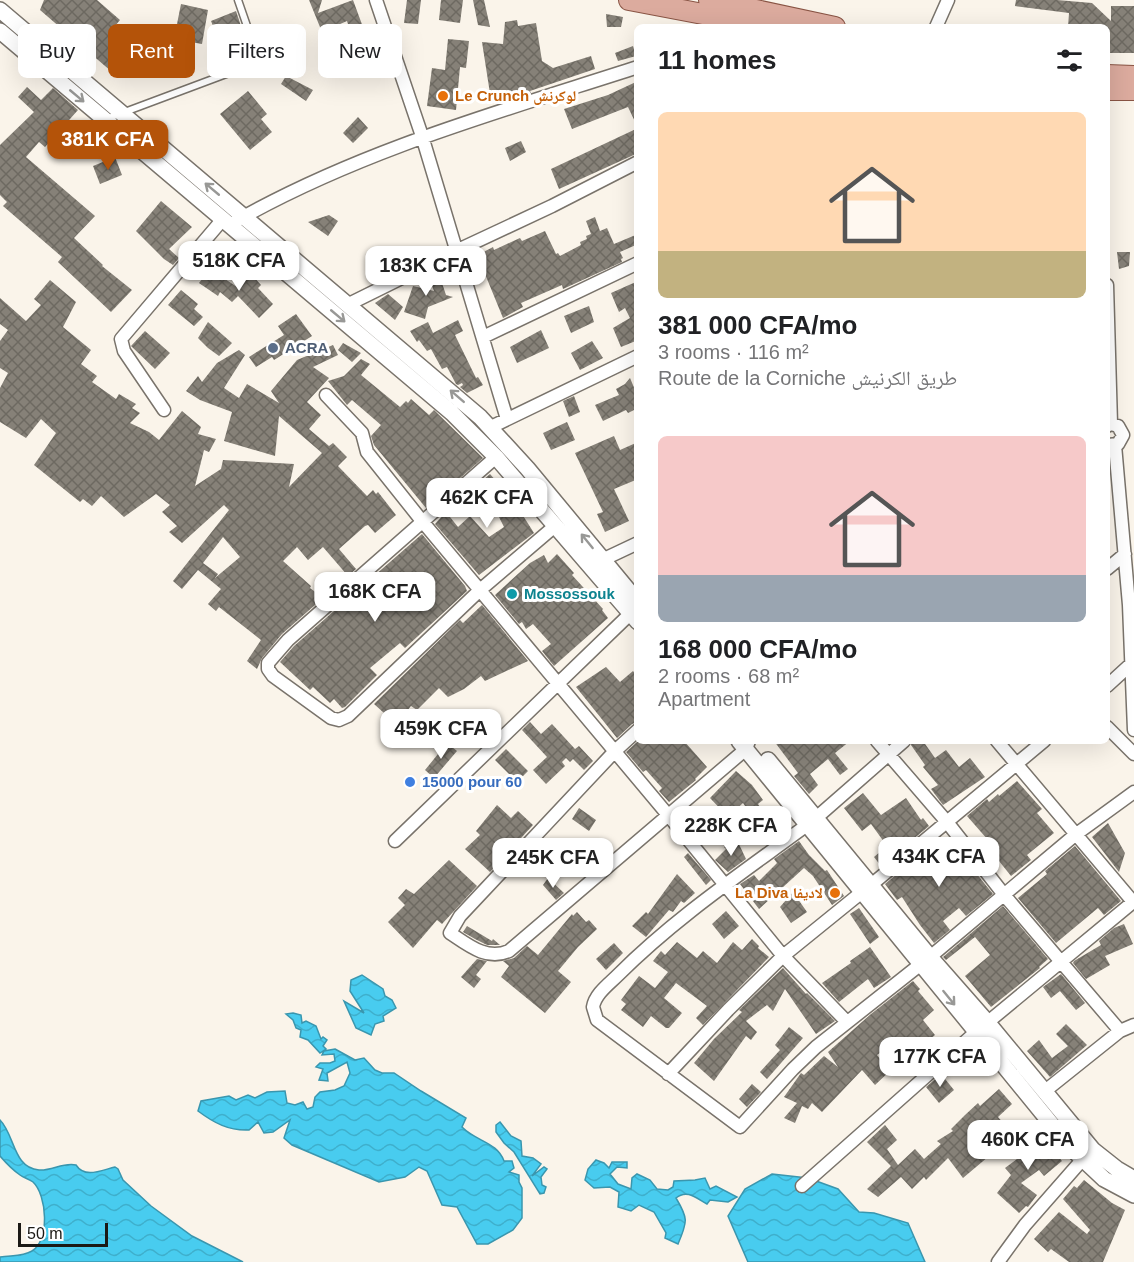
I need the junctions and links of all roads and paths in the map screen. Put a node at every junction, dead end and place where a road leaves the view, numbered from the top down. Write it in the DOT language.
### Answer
graph roads {
  1 [pos="238,0"];
  2 [pos="376,0"];
  3 [pos="629,0"];
  4 [pos="709,0"];
  5 [pos="948,0"];
  6 [pos="0,10"];
  7 [pos="755,24"];
  8 [pos="821,24"];
  9 [pos="937,24"];
  10 [pos="0,31"];
  11 [pos="634,68"];
  12 [pos="1110,75"];
  13 [pos="1134,76"];
  14 [pos="1110,90"];
  15 [pos="1134,90"];
  16 [pos="122,113"];
  17 [pos="105,119"];
  18 [pos="422,136"];
  19 [pos="634,164"];
  20 [pos="245,216"];
  21 [pos="227,221"];
  22 [pos="456,251"];
  23 [pos="634,264"];
  24 [pos="349,304"];
  25 [pos="483,337"];
  26 [pos="634,358"];
  27 [pos="326,395"];
  28 [pos="164,410"];
  29 [pos="507,419"];
  30 [pos="1110,425"];
  31 [pos="491,428"];
  32 [pos="1120,441"];
  33 [pos="496,457"];
  34 [pos="422,521"];
  35 [pos="555,526"];
  36 [pos="634,545"];
  37 [pos="1125,554"];
  38 [pos="602,560"];
  39 [pos="1110,566"];
  40 [pos="480,590"];
  41 [pos="1131,605"];
  42 [pos="634,611"];
  43 [pos="634,612"];
  44 [pos="634,614"];
  45 [pos="1131,664"];
  46 [pos="1110,683"];
  47 [pos="557,684"];
  48 [pos="1133,713"];
  49 [pos="1110,730"];
  50 [pos="1134,730"];
  51 [pos="634,734"];
  52 [pos="746,744"];
  53 [pos="748,744"];
  54 [pos="880,744"];
  55 [pos="900,744"];
  56 [pos="999,744"];
  57 [pos="1040,744"];
  58 [pos="615,751"];
  59 [pos="888,754"];
  60 [pos="1134,754"];
  61 [pos="1016,765"];
  62 [pos="1134,792"];
  63 [pos="668,815"];
  64 [pos="811,822"];
  65 [pos="947,822"];
  66 [pos="1075,835"];
  67 [pos="395,841"];
  68 [pos="726,885"];
  69 [pos="866,888"];
  70 [pos="1005,896"];
  71 [pos="1134,903"];
  72 [pos="783,956"];
  73 [pos="926,960"];
  74 [pos="1062,962"];
  75 [pos="846,1021"];
  76 [pos="1134,1025"];
  77 [pos="982,1027"];
  78 [pos="1120,1030"];
  79 [pos="668,1074"];
  80 [pos="1045,1091"];
  81 [pos="1083,1160"];
  82 [pos="1134,1179"];
  83 [pos="802,1186"];
  84 [pos="1134,1195"];
  85 [pos="998,1262"];
  1 -- 16 [label="lane"];
  2 -- 18 [label="street"];
  3 -- 7 [label="main road"];
  4 -- 8 [label="main road"];
  5 -- 9 [label="street"];
  6 -- 16 [label="street"];
  10 -- 17 [label="street, one-way"];
  11 -- 18 [label="street"];
  12 -- 13 [label="main road"];
  14 -- 15 [label="main road"];
  16 -- 17 [label="lane"];
  20 -- 16 [label="street, one-way"];
  17 -- 21 [label="street"];
  18 -- 20 [label="street"];
  18 -- 22 [label="street"];
  19 -- 22 [label="street"];
  20 -- 21 [label="street"];
  20 -- 24 [label="street"];
  21 -- 28 [label="street"];
  21 -- 33 [label="street, one-way"];
  22 -- 24 [label="street"];
  22 -- 25 [label="street"];
  23 -- 25 [label="street"];
  31 -- 24 [label="street, one-way"];
  25 -- 29 [label="street"];
  26 -- 29 [label="street"];
  27 -- 34 [label="street"];
  29 -- 31 [label="street"];
  30 -- 32 [label="street"];
  38 -- 31 [label="street, one-way"];
  32 -- 37 [label="street"];
  33 -- 34 [label="street"];
  33 -- 35 [label="street"];
  34 -- 40 [label="street"];
  34 -- 40 [label="street"];
  35 -- 40 [label="street"];
  35 -- 43 [label="street"];
  36 -- 38 [label="street"];
  37 -- 39 [label="street"];
  37 -- 41 [label="street"];
  38 -- 42 [label="street"];
  40 -- 47 [label="street"];
  41 -- 45 [label="street"];
  44 -- 47 [label="street"];
  45 -- 46 [label="street"];
  45 -- 48 [label="street"];
  47 -- 58 [label="street"];
  47 -- 67 [label="street"];
  48 -- 50 [label="street"];
  49 -- 60 [label="street"];
  51 -- 58 [label="street"];
  52 -- 63 [label="street"];
  53 -- 64 [label="street"];
  54 -- 59 [label="street"];
  55 -- 59 [label="street"];
  56 -- 61 [label="street"];
  57 -- 61 [label="street"];
  58 -- 63 [label="street"];
  58 -- 63 [label="street"];
  59 -- 64 [label="street"];
  59 -- 65 [label="street"];
  61 -- 65 [label="street"];
  61 -- 66 [label="street"];
  62 -- 66 [label="street"];
  63 -- 68 [label="street"];
  64 -- 68 [label="street"];
  64 -- 69 [label="street"];
  65 -- 69 [label="street"];
  65 -- 70 [label="street"];
  66 -- 70 [label="street"];
  66 -- 71 [label="street"];
  68 -- 72 [label="street"];
  68 -- 79 [label="street"];
  69 -- 72 [label="street"];
  69 -- 73 [label="street"];
  70 -- 73 [label="street"];
  70 -- 74 [label="street"];
  71 -- 74 [label="street"];
  72 -- 75 [label="street"];
  72 -- 79 [label="street"];
  73 -- 75 [label="street"];
  73 -- 77 [label="street"];
  74 -- 77 [label="street"];
  74 -- 78 [label="street"];
  75 -- 79 [label="street"];
  76 -- 78 [label="street"];
  77 -- 80 [label="street"];
  77 -- 81 [label="street"];
  77 -- 83 [label="street"];
  78 -- 80 [label="street"];
  80 -- 82 [label="street"];
  81 -- 84 [label="street"];
  81 -- 85 [label="street"];
}
